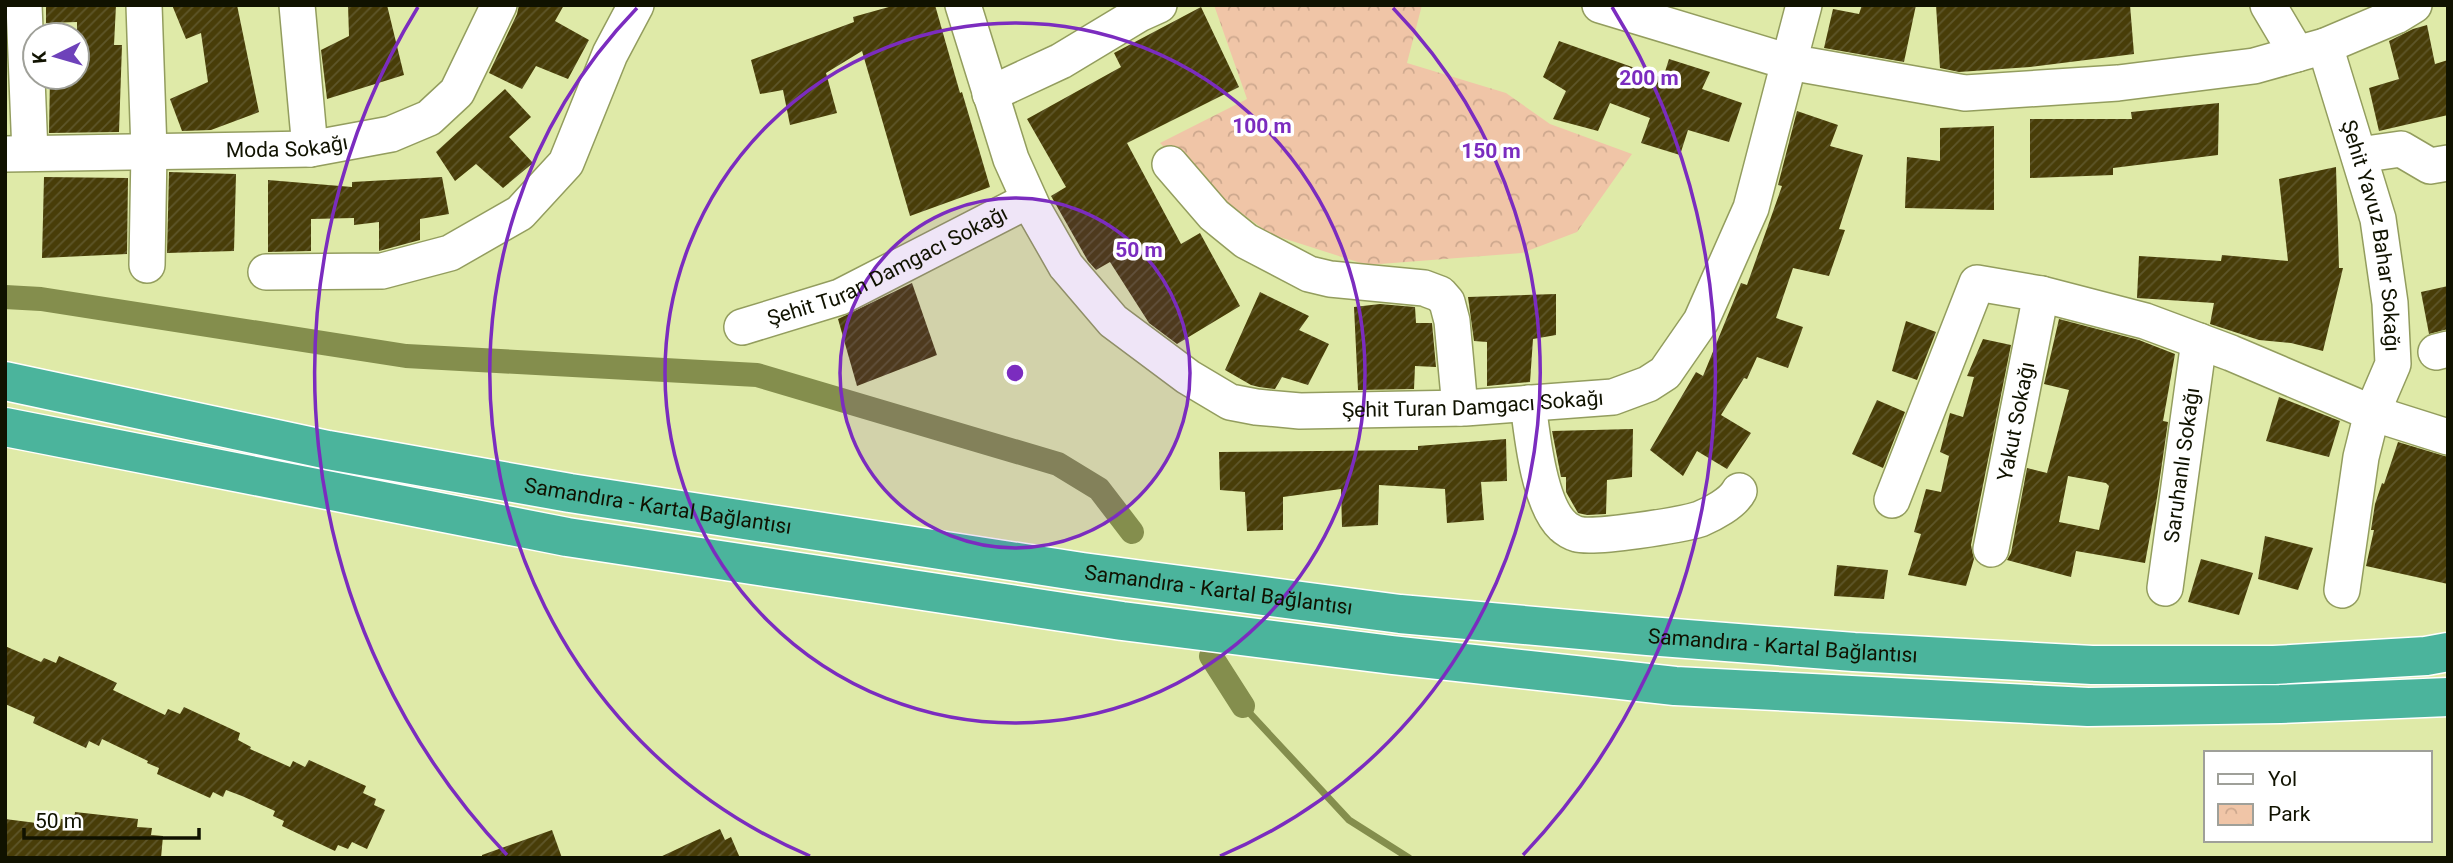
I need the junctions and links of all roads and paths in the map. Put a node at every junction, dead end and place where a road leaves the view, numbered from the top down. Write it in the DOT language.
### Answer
graph roads {
  1 [pos="144,5"];
  2 [pos="297,5"];
  3 [pos="499,5"];
  4 [pos="636,5"];
  5 [pos="963,5"];
  6 [pos="1159,5"];
  7 [pos="1600,5"];
  8 [pos="1804,5"];
  9 [pos="2267,5"];
  10 [pos="2414,5"];
  11 [pos="18,22"];
  12 [pos="2311,50"];
  13 [pos="1789,62"];
  14 [pos="990,94"];
  15 [pos="310,149"];
  16 [pos="149,151"];
  17 [pos="18,154"];
  18 [pos="2359,155"];
  19 [pos="1170,163"];
  20 [pos="2448,163"];
  21 [pos="1029,200"];
  22 [pos="147,265"];
  23 [pos="266,272"];
  24 [pos="2041,294"];
  25 [pos="742,327"];
  26 [pos="2199,341"];
  27 [pos="5,381"];
  28 [pos="1528,403"];
  29 [pos="1460,408"];
  30 [pos="2372,413"];
  31 [pos="5,427"];
  32 [pos="2448,437"];
  33 [pos="1739,491"];
  34 [pos="1892,500"];
  35 [pos="1991,549"];
  36 [pos="2165,588"];
  37 [pos="2342,590"];
  38 [pos="2448,652"];
  39 [pos="2448,697"];
  1 -- 16 [label="street"];
  2 -- 15 [label="street"];
  3 -- 15 [label="street, Moda Sokağı"];
  4 -- 23 [label="street"];
  5 -- 14 [label="street, Şehit Turan Damgacı Sokağı"];
  6 -- 14 [label="street"];
  7 -- 13 [label="street"];
  8 -- 13 [label="street"];
  9 -- 12 [label="street, Şehit Yavuz Bahar Sokağı"];
  10 -- 12 [label="street"];
  11 -- 17 [label="street"];
  12 -- 13 [label="street"];
  12 -- 18 [label="street, Şehit Yavuz Bahar Sokağı"];
  13 -- 28 [label="street, Şehit Turan Damgacı Sokağı"];
  14 -- 21 [label="street, Şehit Turan Damgacı Sokağı"];
  15 -- 16 [label="street, Moda Sokağı"];
  16 -- 17 [label="street, Moda Sokağı"];
  16 -- 22 [label="street"];
  18 -- 20 [label="street"];
  18 -- 30 [label="street, Şehit Yavuz Bahar Sokağı"];
  19 -- 29 [label="street"];
  21 -- 25 [label="street, Şehit Turan Damgacı Sokağı"];
  21 -- 29 [label="street, Şehit Turan Damgacı Sokağı"];
  24 -- 26 [label="street"];
  24 -- 34 [label="street"];
  24 -- 35 [label="street, Yakut Sokağı"];
  26 -- 30 [label="street"];
  26 -- 36 [label="street, Saruhanlı Sokağı"];
  27 -- 38 [label="highway, Samandıra - Kartal Bağlantısı"];
  28 -- 29 [label="street, Şehit Turan Damgacı Sokağı"];
  28 -- 33 [label="street"];
  30 -- 32 [label="street"];
  30 -- 37 [label="street, Şehit Yavuz Bahar Sokağı"];
  31 -- 39 [label="highway, Samandıra - Kartal Bağlantısı"];
}
